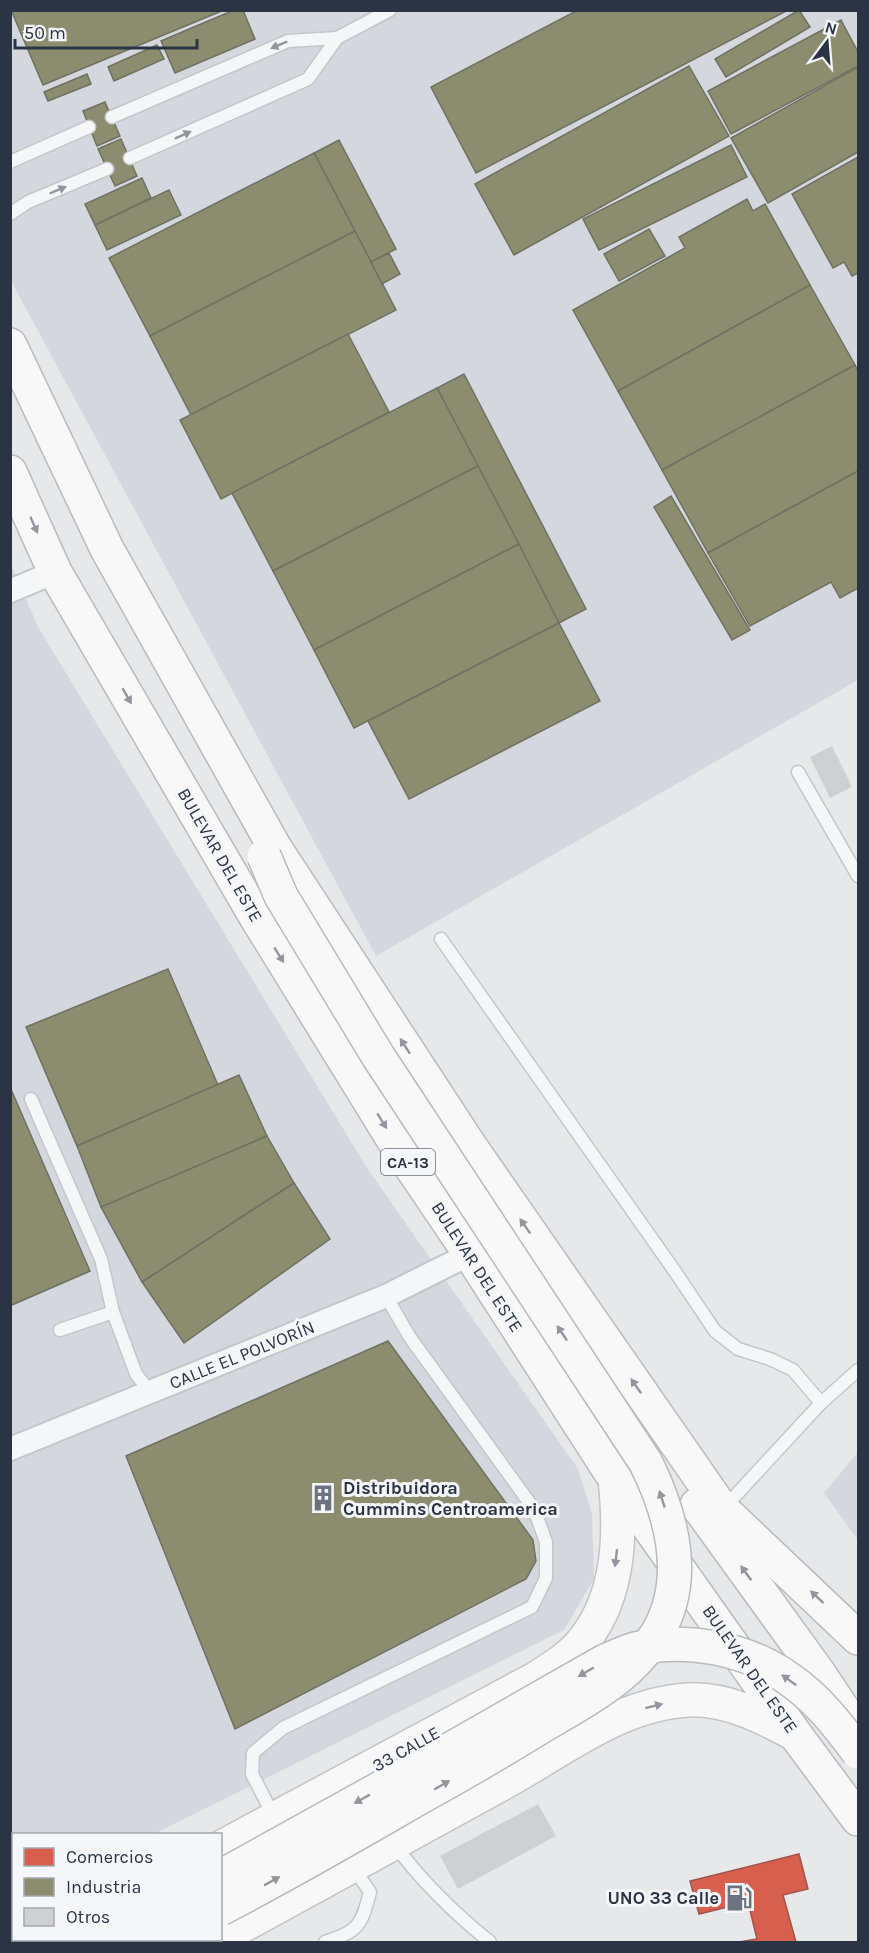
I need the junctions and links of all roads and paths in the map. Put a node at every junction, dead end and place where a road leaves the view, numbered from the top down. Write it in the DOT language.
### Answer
graph roads {
  1 [pos="390,10"];
  2 [pos="337,38"];
  3 [pos="111,117"];
  4 [pos="89,127"];
  5 [pos="130,158"];
  6 [pos="10,162"];
  7 [pos="107,169"];
  8 [pos="10,214"];
  9 [pos="10,345"];
  10 [pos="10,472"];
  11 [pos="55,572"];
  12 [pos="10,591"];
  13 [pos="798,772"];
  14 [pos="240,784"];
  15 [pos="858,876"];
  16 [pos="441,939"];
  17 [pos="31,1099"];
  18 [pos="470,1254"];
  19 [pos="386,1296"];
  20 [pos="113,1312"];
  21 [pos="60,1330"];
  22 [pos="858,1370"];
  23 [pos="150,1392"];
  24 [pos="821,1403"];
  25 [pos="657,1415"];
  26 [pos="10,1449"];
  27 [pos="615,1479"];
  28 [pos="723,1509"];
  29 [pos="858,1638"];
  30 [pos="535,1679"];
  31 [pos="795,1734"];
  32 [pos="570,1742"];
  33 [pos="858,1752"];
  34 [pos="826,1776"];
  35 [pos="858,1819"];
  36 [pos="276,1820"];
  37 [pos="393,1843"];
  38 [pos="222,1847"];
  39 [pos="352,1866"];
  40 [pos="222,1876"];
  41 [pos="222,1908"];
  42 [pos="222,1937"];
  43 [pos="325,1942"];
  44 [pos="490,1942"];
  1 -- 2 [label="lane"];
  2 -- 3 [label="lane, one-way"];
  5 -- 2 [label="lane, one-way"];
  4 -- 6 [label="lane"];
  8 -- 7 [label="lane, one-way"];
  9 -- 14 [label="main road"];
  10 -- 11 [label="main road, BULEVAR DEL ESTE / CA-13, one-way"];
  11 -- 12 [label="street"];
  11 -- 18 [label="main road, BULEVAR DEL ESTE / CA-13, one-way"];
  13 -- 15 [label="lane"];
  25 -- 14 [label="main road, one-way"];
  41 -- 14 [label="main road, one-way, bridge"];
  16 -- 24 [label="lane"];
  17 -- 20 [label="lane"];
  18 -- 19 [label="street, CALLE EL POLVORÍN"];
  18 -- 27 [label="main road, BULEVAR DEL ESTE / CA-13"];
  19 -- 23 [label="street, CALLE EL POLVORÍN"];
  19 -- 36 [label="lane"];
  20 -- 21 [label="lane"];
  20 -- 23 [label="lane"];
  22 -- 24 [label="lane"];
  23 -- 26 [label="street, CALLE EL POLVORÍN"];
  24 -- 28 [label="lane"];
  25 -- 28 [label="main road"];
  34 -- 25 [label="main road, one-way"];
  27 -- 30 [label="main road, 33 CALLE, one-way"];
  27 -- 31 [label="main road, BULEVAR DEL ESTE / CA-13"];
  29 -- 28 [label="main road, one-way"];
  30 -- 32 [label="main road"];
  30 -- 36 [label="main road, 33 CALLE"];
  32 -- 31 [label="main road, one-way"];
  31 -- 34 [label="main road, BULEVAR DEL ESTE / CA-13"];
  32 -- 37 [label="main road"];
  33 -- 40 [label="main road, one-way, bridge"];
  34 -- 35 [label="main road, BULEVAR DEL ESTE / CA-13"];
  36 -- 38 [label="main road, 33 CALLE"];
  37 -- 39 [label="main road"];
  37 -- 44 [label="lane"];
  39 -- 42 [label="main road"];
  39 -- 43 [label="lane"];
}
